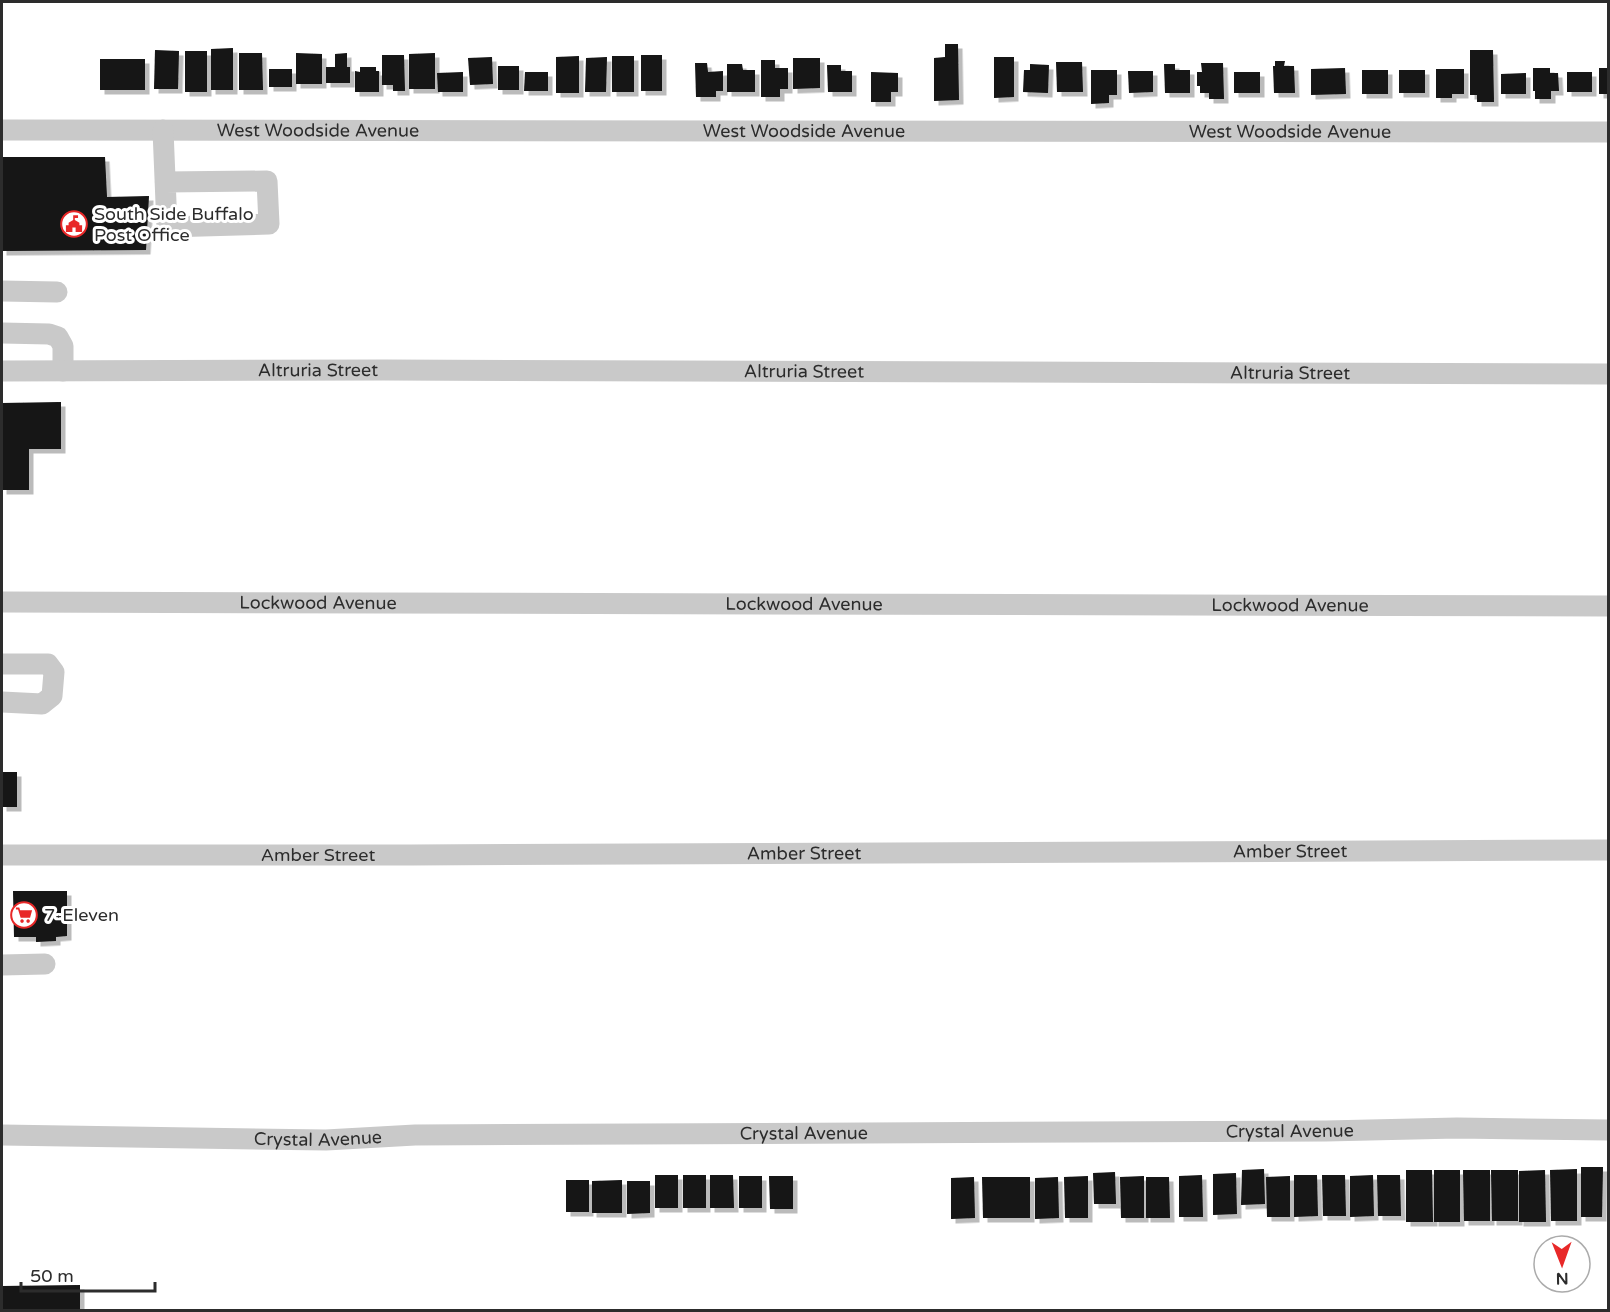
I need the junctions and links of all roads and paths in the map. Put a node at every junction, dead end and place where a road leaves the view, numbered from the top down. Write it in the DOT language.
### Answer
graph roads {
  1 [pos="2,130"];
  2 [pos="163,130"];
  3 [pos="1608,132"];
  4 [pos="165,182"];
  5 [pos="2,291"];
  6 [pos="57,292"];
  7 [pos="2,333"];
  8 [pos="2,371"];
  9 [pos="63,371"];
  10 [pos="1608,374"];
  11 [pos="2,602"];
  12 [pos="1608,606"];
  13 [pos="2,664"];
  14 [pos="2,702"];
  15 [pos="1608,850"];
  16 [pos="2,855"];
  17 [pos="45,964"];
  18 [pos="2,965"];
  19 [pos="1608,1130"];
  20 [pos="2,1135"];
  1 -- 2 [label="street, West Woodside Avenue"];
  2 -- 3 [label="street, West Woodside Avenue"];
  2 -- 4 [label="street"];
  4 -- 4 [label="street"];
  5 -- 6 [label="street"];
  7 -- 9 [label="street"];
  8 -- 9 [label="street, Altruria Street"];
  9 -- 10 [label="street, Altruria Street"];
  11 -- 12 [label="street, Lockwood Avenue"];
  13 -- 14 [label="street"];
  15 -- 16 [label="street, Amber Street"];
  17 -- 18 [label="street"];
  19 -- 20 [label="street, Crystal Avenue"];
}
